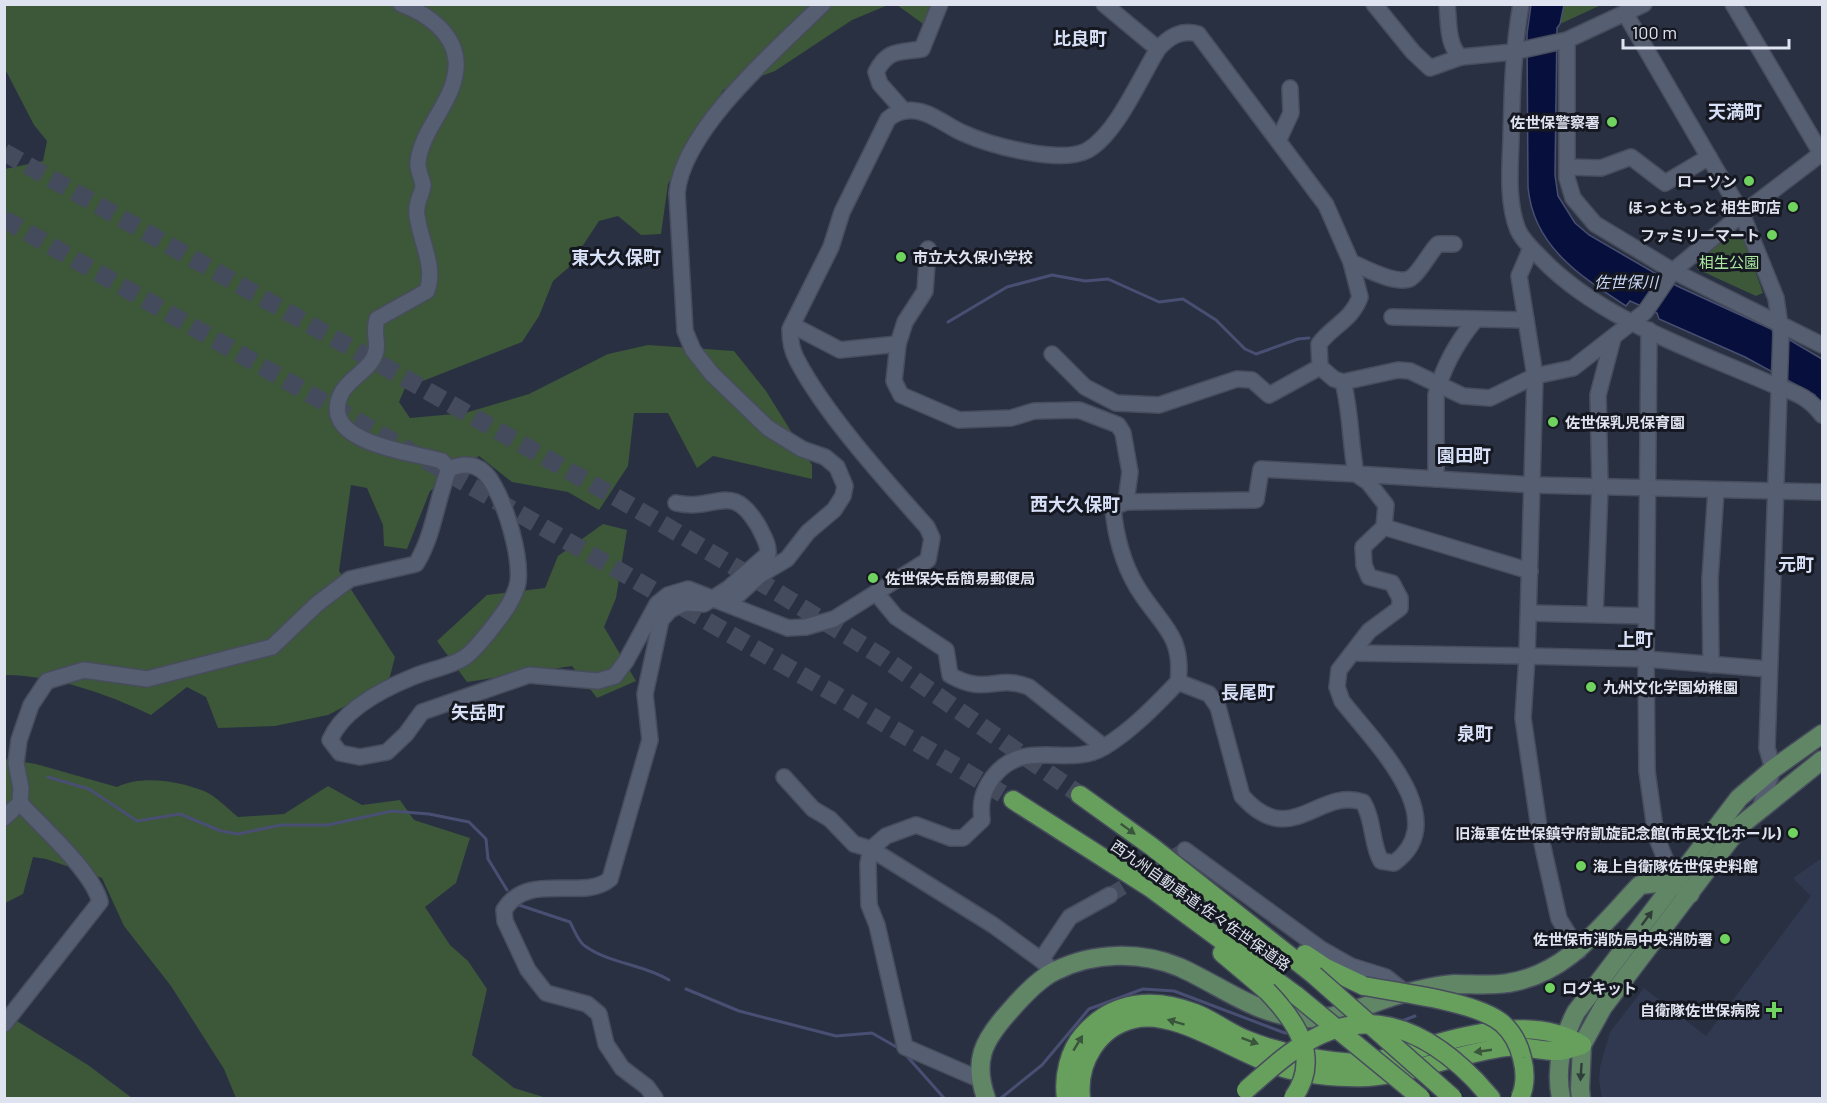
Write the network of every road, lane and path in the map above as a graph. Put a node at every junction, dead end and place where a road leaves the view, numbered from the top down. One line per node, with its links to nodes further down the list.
1 (401, 4): 44 (street)
2 (823, 4): 59 (street)
3 (940, 4): 16 (street)
4 (1104, 4): 12 (street)
5 (1374, 4): 14 (street)
6 (1447, 4): 14 (street)
7 (1521, 4): 13 (street)
8 (1644, 4): 10 (street)
9 (1733, 4): 18 (street)
10 (1624, 13): 11 (street); 19 (street)
11 (1562, 42): 13 (street); 20 (street)
12 (1158, 49): 16 (street); 17 (street)
13 (1518, 51): 14 (street); 23 (street)
14 (1461, 57)
15 (1290, 88): 17 (street)
16 (904, 111): 31 (street)
17 (1279, 140): 25 (street)
18 (1822, 154): 21 (street)
19 (1709, 158): 20 (street); 21 (street)
20 (1567, 167): 26 (street)
21 (1742, 214): 26 (street); 32 (street)
22 (1454, 244): 25 (street)
23 (1530, 248): 29 (street); 30 (street)
24 (928, 249): 35 (street)
25 (1351, 262): 38 (street)
26 (1670, 275): 30 (street); 32 (street)
27 (1392, 317): 28 (street)
28 (1476, 319): 29 (street); 42 (street)
29 (1526, 320): 39 (street)
30 (1633, 322): 33 (street); 34 (street)
31 (792, 325): 35 (street); 57 (street)
32 (1780, 328): 36 (street); 41 (street)
33 (1649, 330): 41 (street); 49 (street)
34 (1613, 338): 39 (street); 48 (street)
35 (898, 344): 53 (street)
36 (1822, 345)
37 (1052, 354): 38 (street)
38 (1320, 367): 40 (street)
39 (1534, 376): 42 (street); 47 (street)
40 (1343, 382): 42 (street); 45 (street)
41 (1779, 383): 43 (street); 51 (street)
42 (1438, 384): 46 (street)
43 (1822, 415)
44 (449, 469): 58 (street); 78 (street)
45 (1356, 474): 46 (street); 53 (street); 55 (street)
46 (1436, 479): 47 (street)
47 (1533, 484): 48 (street); 56 (street)
48 (1600, 487): 49 (street); 61 (street)
49 (1647, 488): 50 (street); 62 (street)
50 (1716, 490): 51 (street); 66 (street)
51 (1775, 491): 52 (street); 67 (street)
52 (1822, 492)
53 (1126, 502): 68 (street)
54 (676, 503): 58 (street)
55 (1384, 527): 56 (street); 63 (street)
56 (1530, 571): 60 (street)
57 (877, 594): 59 (street); 71 (street)
58 (712, 599): 59 (street); 97 (street)
59 (728, 604)
60 (1528, 613): 61 (street); 64 (street)
61 (1595, 614): 62 (street)
62 (1646, 616): 65 (street)
63 (1354, 653): 64 (street); 68 (street)
64 (1527, 656): 65 (street); 89 (street)
65 (1646, 659): 66 (street); 86 (street)
66 (1711, 664): 67 (street)
67 (1768, 669): 73 (street)
68 (1178, 682): 71 (street)
69 (1822, 734): 73 (main road)
70 (1822, 746): 73 (main road)
71 (1104, 747): 84 (street)
72 (1822, 760): 75 (main road); 79 (main road)
73 (1773, 769): 75 (street); 80 (main road)
74 (784, 777): 84 (street)
75 (1768, 789): 79 (street); 80 (main road)
76 (1080, 795): 83 (highway, 西九州自動車道;佐々佐世保道路, one-way to 83)
77 (1013, 800): 82 (highway, 西九州自動車道;佐々佐世保道路)
78 (20, 803): 81 (street); 92 (street)
79 (1760, 808): 87 (main road)
80 (1727, 814): 86 (main road)
81 (4, 818)
82 (1048, 822): 101 (highway, bridge); 102 (highway, 西九州自動車道;佐々佐世保道路, bridge)
83 (1151, 846): 103 (highway, 西九州自動車道;佐々佐世保道路, bridge); 105 (highway, bridge)
84 (871, 849): 90 (street); 95 (street)
85 (1185, 850): 91 (street)
86 (1674, 881): 87 (main road); 89 (main road); 93 (main road, one-way to 86)
87 (1690, 894): 94 (main road)
88 (1110, 895): 90 (street)
89 (1579, 951): 91 (main road)
90 (1047, 966): 91 (main road); 95 (main road)
91 (1406, 993)
92 (4, 1024)
93 (1563, 1042): 94 (highway); 99 (highway, one-way to 93); 100 (highway, one-way to 100); 106 (main road)
94 (1582, 1045): 107 (main road, one-way to 107)
95 (979, 1079): 98 (main road)
96 (1242, 1094): 104 (highway, bridge)
97 (655, 1098)
98 (986, 1098)
99 (1066, 1098)
100 (1081, 1098)
101 (1293, 1098)
102 (1421, 1098)
103 (1453, 1098)
104 (1491, 1098)
105 (1520, 1098)
106 (1561, 1098)
107 (1581, 1098)

